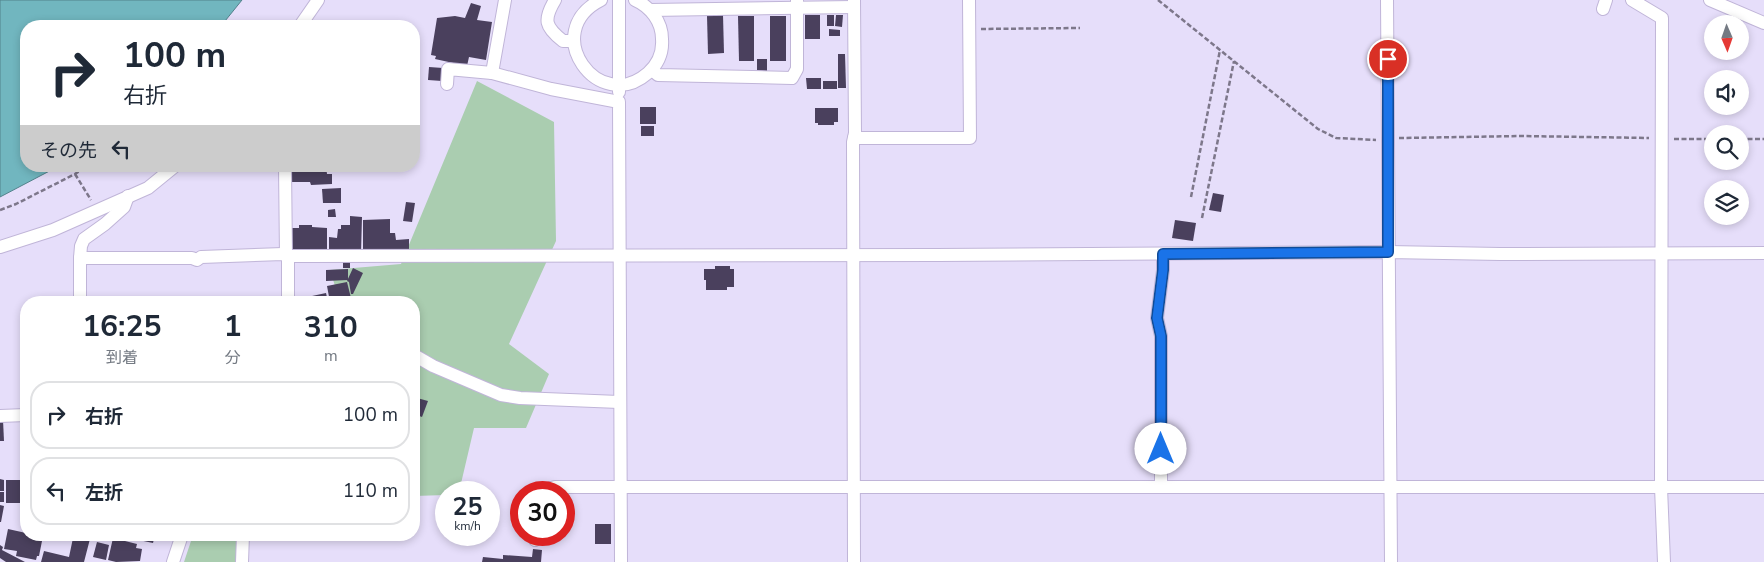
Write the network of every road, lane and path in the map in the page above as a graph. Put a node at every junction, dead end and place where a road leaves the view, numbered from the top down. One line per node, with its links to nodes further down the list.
1 (318, 0): 16 (street)
2 (505, 0): 24 (street)
3 (555, 0): 20 (street)
4 (601, 0): 20 (street)
5 (619, 0): 26 (street)
6 (635, 0): 15 (street)
7 (969, 0): 19 (street)
8 (1158, 0): 21 (path)
9 (1387, 0): 29 (street)
10 (1632, 0): 30 (street)
11 (1710, 0): 17 (street)
12 (690, 4): 13 (street); 15 (street)
13 (797, 4): 14 (street); 23 (street)
14 (854, 4): 28 (street)
15 (650, 10): 23 (street)
16 (306, 20)
17 (1764, 23)
18 (1080, 28): 19 (path)
19 (969, 29): 28 (street)
20 (574, 41): 26 (street)
21 (1220, 50): 22 (path); 39 (path)
22 (1234, 61): 29 (path); 42 (path)
23 (652, 70): 26 (street)
24 (492, 73): 25 (street); 27 (street)
25 (447, 84)
26 (620, 85): 27 (street)
27 (619, 102): 48 (street)
28 (854, 138): 49 (street)
29 (1388, 139): 30 (path); 44 (street)
30 (1662, 139): 31 (path); 45 (street)
31 (1704, 139)
32 (1749, 139): 33 (path)
33 (1764, 139)
34 (78, 172): 37 (path)
35 (168, 172): 38 (street)
36 (285, 172): 50 (street)
37 (75, 174): 40 (path); 41 (path)
38 (128, 196): 41 (street); 51 (street)
39 (1191, 197)
40 (0, 210)
41 (97, 210): 43 (street)
42 (1202, 218)
43 (0, 247)
44 (1388, 252): 45 (street); 47 (street); 61 (street)
45 (1662, 252): 46 (street); 62 (street)
46 (1764, 253)
47 (1163, 254): 49 (street); 60 (street)
48 (619, 255): 49 (street); 50 (street); 55 (street)
49 (854, 255): 59 (street)
50 (287, 256): 51 (street); 53 (street)
51 (80, 258): 52 (street)
52 (80, 296)
53 (288, 296)
54 (420, 358): 55 (street)
55 (619, 402): 58 (street)
56 (20, 415): 57 (street)
57 (0, 416)
58 (620, 487): 59 (street); 64 (street); 69 (street)
59 (853, 487): 60 (street); 70 (street)
60 (1161, 487): 61 (street)
61 (1390, 487): 62 (street); 71 (street)
62 (1662, 487): 63 (street); 72 (street)
63 (1764, 487)
64 (575, 488)
65 (180, 541): 67 (street)
66 (243, 541): 68 (street)
67 (173, 562)
68 (242, 562)
69 (621, 562)
70 (854, 562)
71 (1391, 562)
72 (1664, 562)

